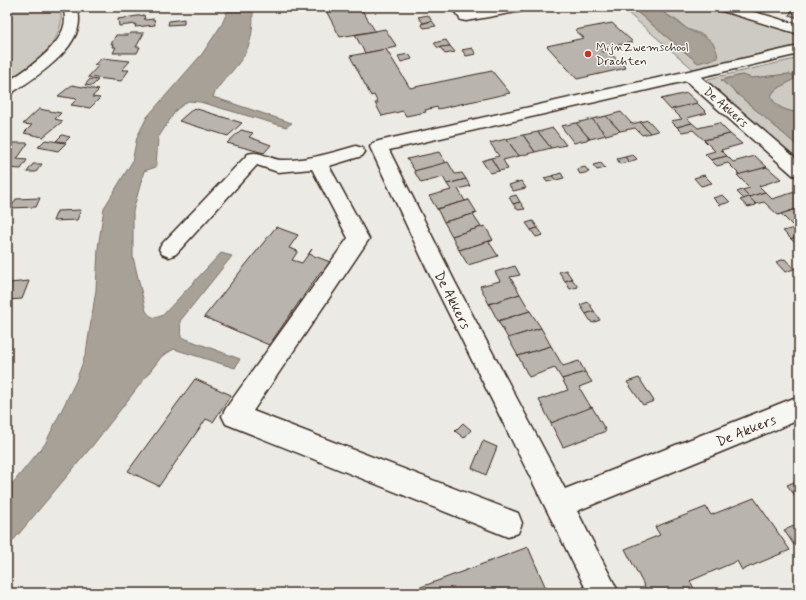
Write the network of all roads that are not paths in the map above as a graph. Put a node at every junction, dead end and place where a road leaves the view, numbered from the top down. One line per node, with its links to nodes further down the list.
1 (70, 7): 8 (street)
2 (458, 7): 3 (street)
3 (522, 7)
4 (724, 7): 5 (street)
5 (799, 30)
6 (799, 50): 7 (street, De Akkers)
7 (690, 76): 11 (street, De Akkers); 14 (street, De Akkers)
8 (7, 89)
9 (356, 152): 10 (street)
10 (318, 163): 12 (street); 15 (street)
11 (799, 171)
12 (169, 249)
13 (799, 408): 14 (street, De Akkers)
14 (559, 505): 16 (street)
15 (508, 523)
16 (604, 593)

